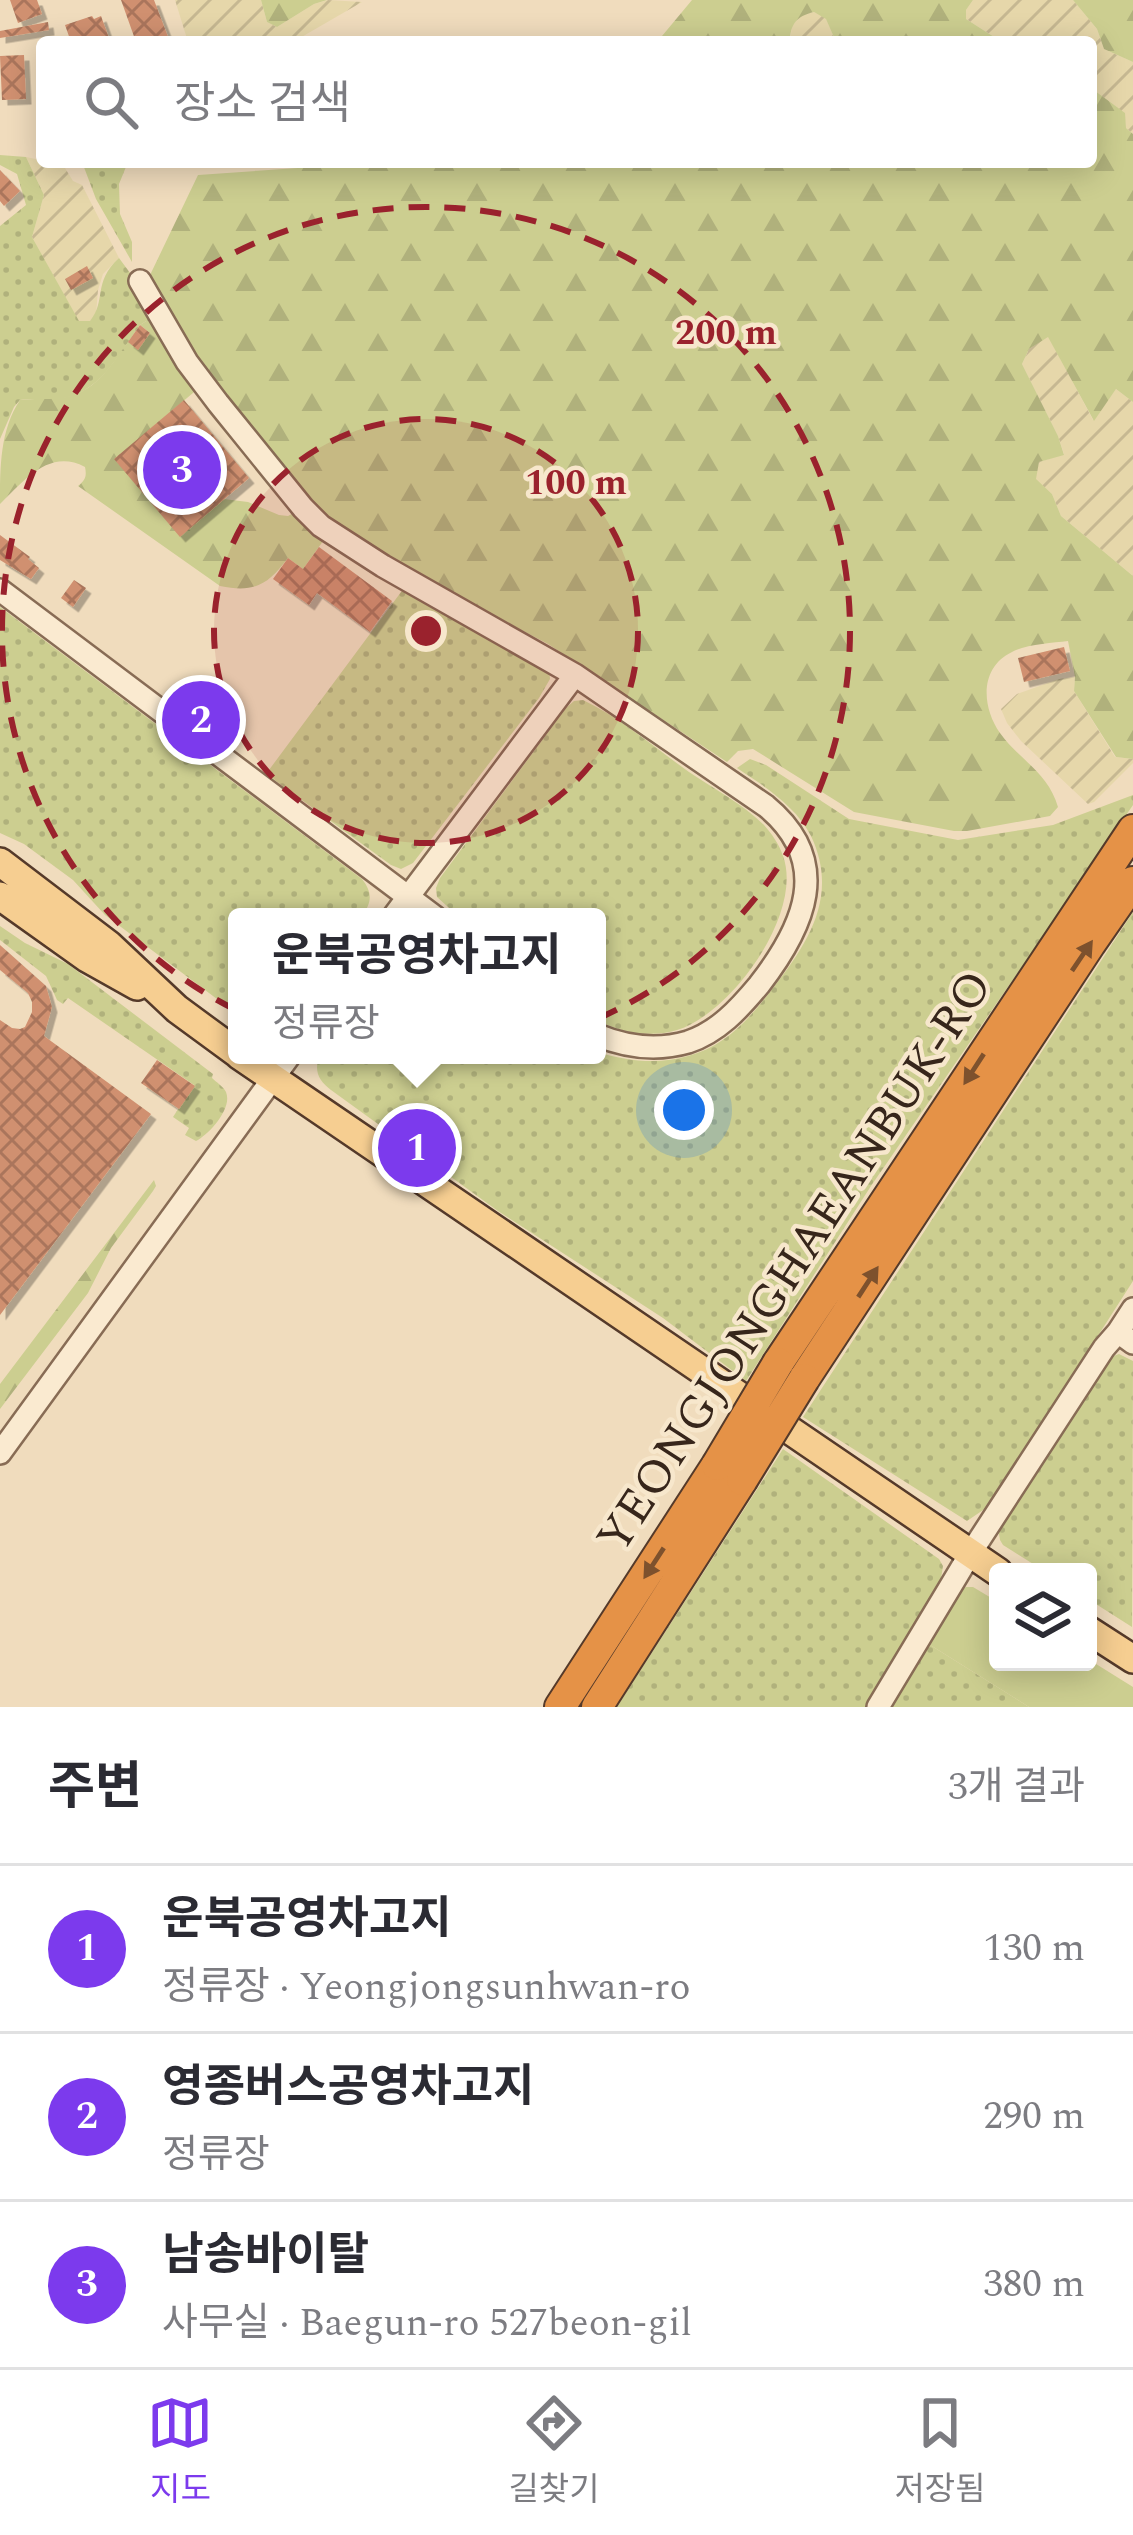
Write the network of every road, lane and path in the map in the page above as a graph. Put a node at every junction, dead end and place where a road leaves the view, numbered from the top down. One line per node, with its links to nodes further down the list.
1 (140, 281): 3 (street)
2 (0, 590): 8 (street)
3 (574, 675): 8 (street); 12 (street)
4 (1133, 830): 6 (highway, YEONGJONGHAEANBUK-RO)
5 (0, 862): 11 (main road)
6 (1120, 874): 20 (highway, YEONGJONGHAEANBUK-RO, bridge)
7 (0, 896): 11 (main road)
8 (408, 897): 9 (street); 10 (street)
9 (400, 908)
10 (423, 908)
11 (177, 1009): 13 (main road)
12 (606, 1038)
13 (228, 1047)
14 (252, 1064): 16 (main road)
15 (284, 1064): 16 (street)
16 (273, 1079): 19 (street); 21 (main road)
17 (1133, 1309): 18 (street)
18 (1125, 1338): 21 (street)
19 (0, 1454)
20 (730, 1473): 25 (highway, YEONGJONGHAEANBUK-RO, one-way to 25); 26 (highway, YEONGJONGHAEANBUK-RO)
21 (970, 1554): 22 (main road); 27 (street)
22 (989, 1566)
23 (1097, 1636): 24 (main road)
24 (1133, 1659)
25 (560, 1707)
26 (597, 1707)
27 (878, 1707)

